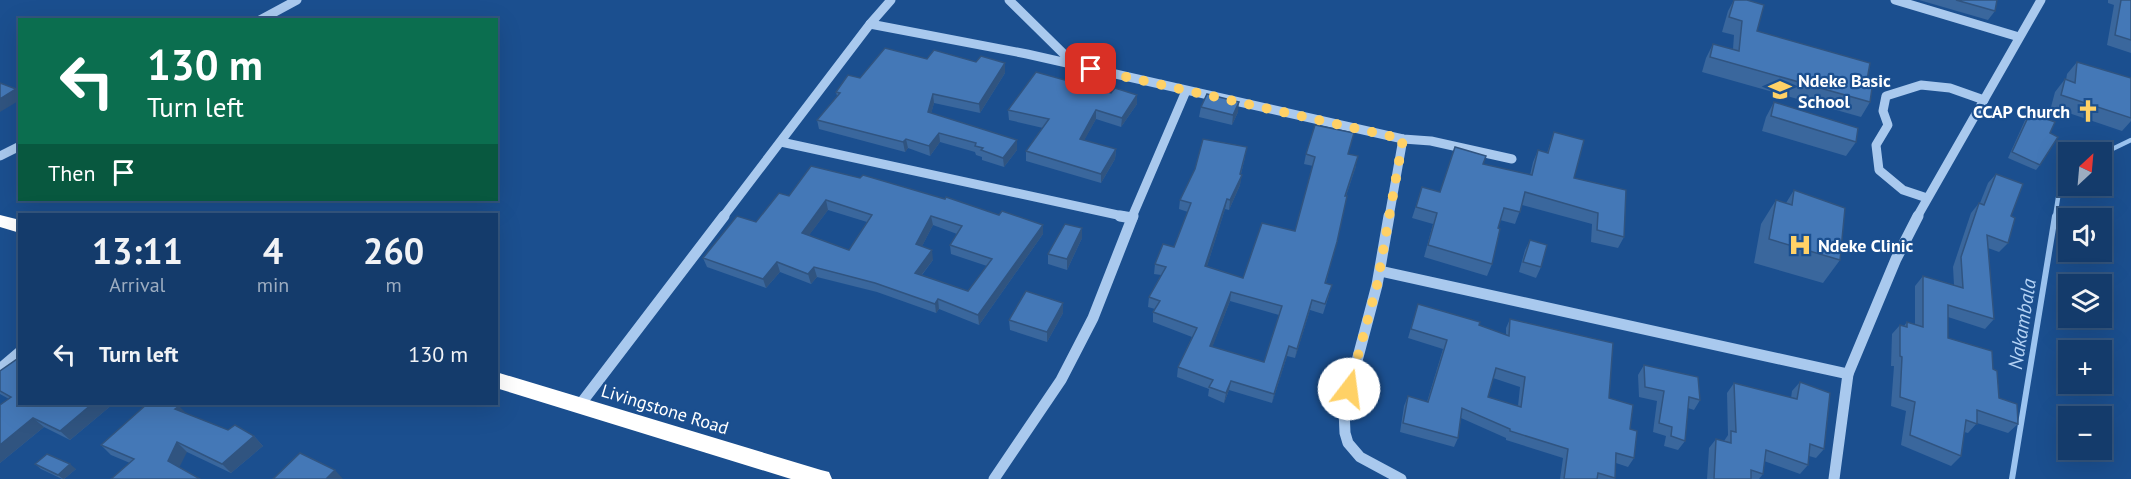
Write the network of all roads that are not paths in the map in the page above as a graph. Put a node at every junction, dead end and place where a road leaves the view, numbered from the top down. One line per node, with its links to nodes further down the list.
1 (297, 0): 6 (street)
2 (891, 0): 7 (street)
3 (1009, 0): 9 (street)
4 (1895, 0): 8 (street)
5 (2042, 0): 8 (street)
6 (264, 18)
7 (870, 24): 9 (street); 13 (street)
8 (2019, 37): 11 (street)
9 (1075, 65): 10 (street)
10 (1186, 91): 12 (street); 18 (street)
11 (1984, 100): 17 (street); 17 (street)
12 (1403, 139): 16 (street); 21 (street)
13 (781, 142): 18 (street); 26 (street)
14 (18, 147): 15 (street)
15 (0, 156)
16 (1512, 159)
17 (1927, 198): 24 (street)
18 (1132, 218): 28 (street)
19 (0, 221): 20 (highway)
20 (18, 226)
21 (1380, 271): 24 (street); 29 (street)
22 (18, 354): 23 (street)
23 (0, 369)
24 (1848, 374): 30 (street)
25 (498, 381): 26 (highway, Livingstone Road)
26 (579, 406): 27 (highway, Livingstone Road)
27 (820, 479)
28 (994, 479)
29 (1401, 479)
30 (1834, 479)

